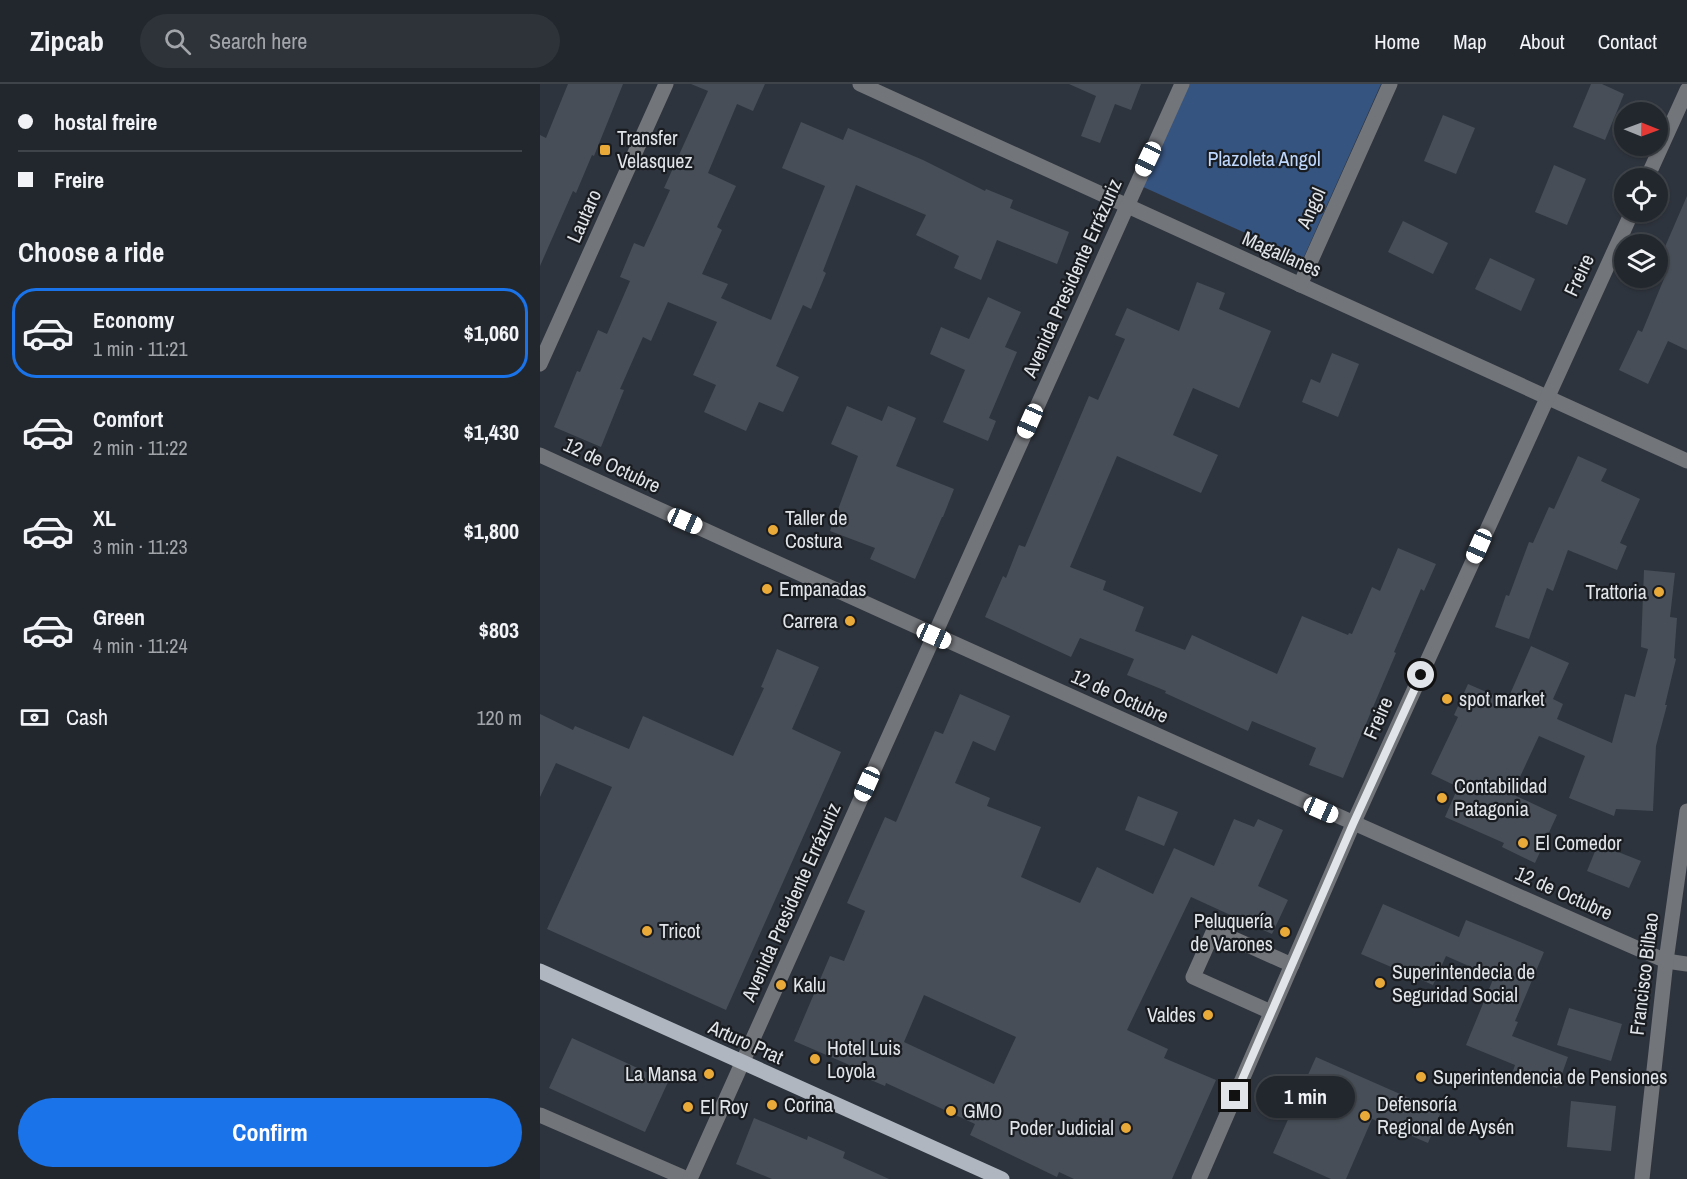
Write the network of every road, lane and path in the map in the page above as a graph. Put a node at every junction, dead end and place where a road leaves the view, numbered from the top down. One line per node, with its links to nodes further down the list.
1 (666, 84): 10 (street, Lautaro)
2 (860, 84): 7 (street, Magallanes)
3 (1182, 84): 7 (street, Avenida Presidente Errázuriz)
4 (1390, 84): 9 (street, Angol)
5 (1687, 90): 6 (street)
6 (1652, 168)
7 (1127, 207): 9 (street, Magallanes); 14 (street, Avenida Presidente Errázuriz)
8 (1627, 222): 11 (street, Freire)
9 (1300, 285): 11 (street, Magallanes)
10 (540, 364)
11 (1547, 397): 13 (street, Magallanes); 16 (street, Freire)
12 (540, 454): 14 (street, 12 de Octubre)
13 (1687, 461)
14 (934, 636): 16 (street, 12 de Octubre); 22 (street, Avenida Presidente Errázuriz)
15 (1687, 811): 17 (street, Francisco Bilbao)
16 (1353, 824): 17 (street, 12 de Octubre); 19 (street, Freire)
17 (1666, 961): 18 (street, 12 de Octubre); 27 (street, Francisco Bilbao)
18 (1687, 963)
19 (1292, 965): 21 (street, Freire); 21 (street)
20 (540, 971): 22 (main road, Arturo Prat)
21 (1271, 1012): 26 (street, Freire)
22 (742, 1063): 24 (street, Avenida Presidente Errázuriz); 25 (main road, Arturo Prat)
23 (540, 1115): 24 (street)
24 (688, 1179)
25 (1002, 1179)
26 (1199, 1179)
27 (1642, 1179)

